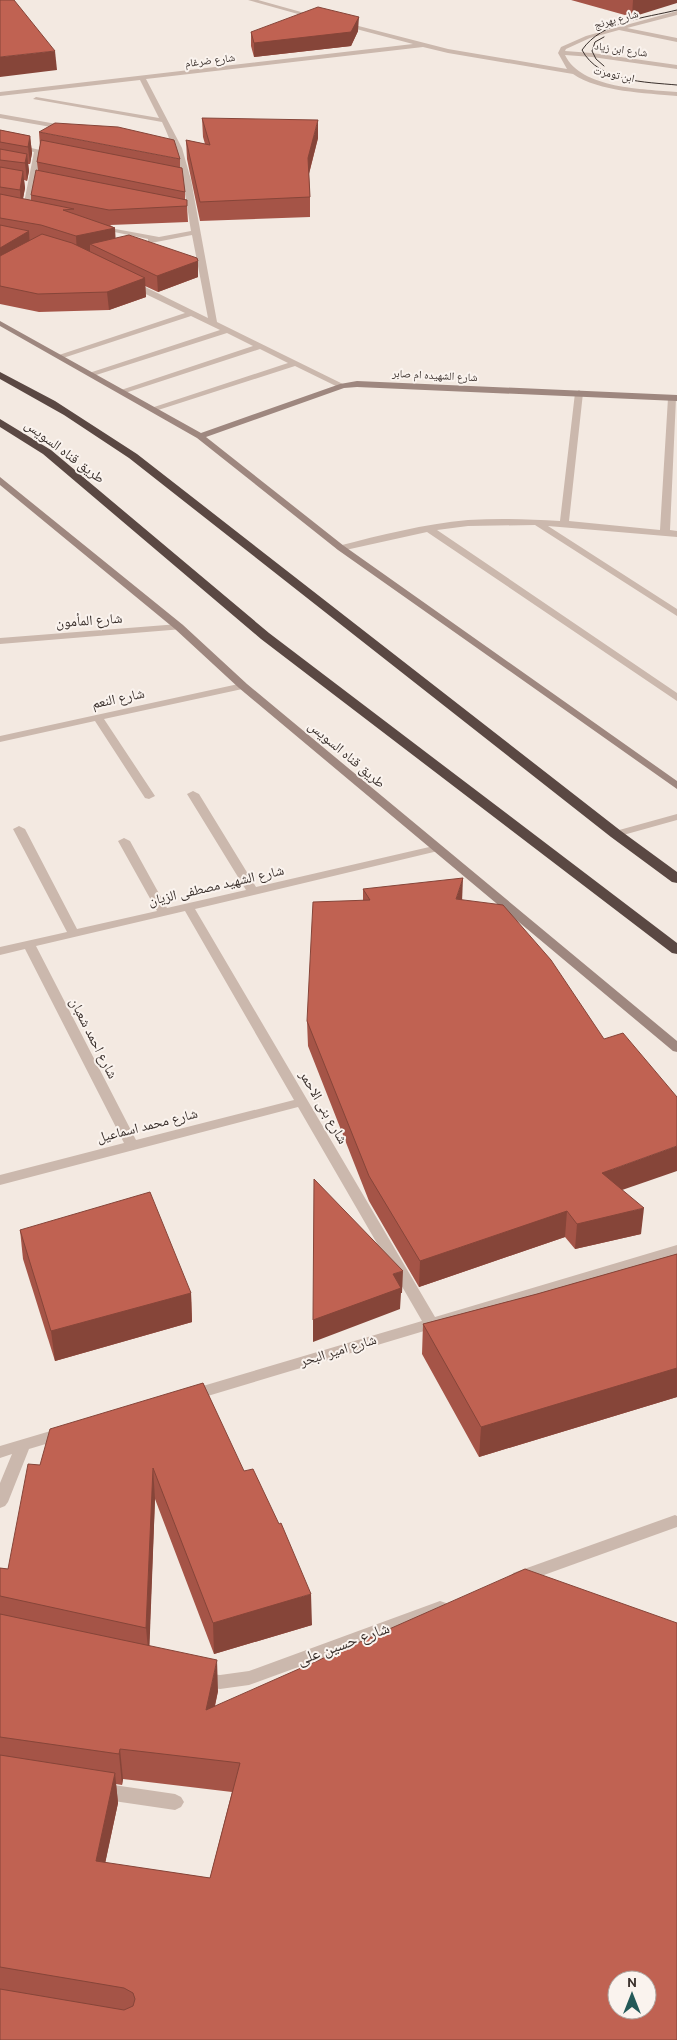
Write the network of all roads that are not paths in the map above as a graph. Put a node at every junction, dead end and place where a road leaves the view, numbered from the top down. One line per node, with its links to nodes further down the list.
1 (251, 0): 3 (street)
2 (677, 13): 5 (street, شارع بهرنج)
3 (327, 20)
4 (337, 23): 7 (street)
5 (618, 28): 6 (street); 8 (street, شارع بهرنج)
6 (677, 40)
7 (422, 45): 10 (street); 11 (street, شارع ضرغام)
8 (561, 53): 9 (street, شارع ابن زياد); 10 (street, ابن تومرت)
9 (677, 67)
10 (575, 72): 13 (street, ابن تومرت)
11 (142, 78): 12 (street, شارع ضرغام); 16 (street)
12 (0, 94)
13 (677, 94)
14 (36, 99): 16 (street)
15 (0, 116): 17 (street)
16 (165, 121): 23 (street)
17 (65, 128): 18 (street); 19 (street)
18 (74, 129)
19 (50, 136)
20 (42, 140): 24 (street)
21 (0, 143): 24 (street)
22 (169, 147): 23 (street)
23 (178, 148): 30 (street)
24 (28, 149): 25 (street)
25 (38, 151): 26 (street); 28 (street)
26 (66, 156)
27 (23, 166): 28 (street)
28 (35, 168): 32 (street)
29 (178, 178): 30 (street)
30 (188, 180): 36 (street)
31 (42, 182): 32 (street)
32 (30, 184): 35 (street)
33 (18, 211): 35 (street)
34 (185, 211): 36 (street)
35 (26, 213): 37 (street)
36 (193, 213): 39 (street)
37 (36, 215)
38 (92, 226): 40 (street)
39 (195, 232): 40 (street); 45 (street)
40 (158, 239): 41 (street)
41 (140, 243)
42 (127, 282): 43 (street)
43 (192, 313): 45 (street); 48 (street)
44 (0, 323): 48 (street)
45 (214, 323): 46 (street)
46 (228, 330): 47 (street); 50 (street)
47 (261, 346): 49 (street); 53 (street)
48 (60, 356): 50 (street)
49 (296, 363): 52 (street); 56 (street)
50 (90, 374): 53 (street)
51 (0, 375): 78 (highway)
52 (343, 386): 54 (street, شارع الشهيده ام صابر); 58 (street, شارع الشهيده ام صابر)
53 (122, 391): 56 (street)
54 (579, 393): 55 (street, شارع الشهيده ام صابر); 61 (street)
55 (675, 398): 63 (street)
56 (152, 409): 58 (street)
57 (0, 422): 87 (highway, طريق قناه السويس)
58 (200, 436): 65 (street)
59 (0, 480): 67 (street, طريق قناه السويس)
60 (536, 522): 61 (street); 62 (street); 66 (street)
61 (564, 524): 63 (street)
62 (428, 528): 65 (street); 70 (street)
63 (665, 533): 64 (street)
64 (677, 534)
65 (341, 548): 73 (street)
66 (677, 613)
67 (179, 627): 68 (street, شارع المأمون); 69 (street, طريق قناه السويس)
68 (0, 641)
69 (243, 686): 71 (street, شارع النعم); 80 (street, طريق قناه السويس)
70 (677, 698)
71 (98, 718): 72 (street, شارع النعم); 75 (street)
72 (0, 739)
73 (677, 786)
74 (193, 794): 82 (street)
75 (149, 796)
76 (677, 816): 78 (street)
77 (19, 829): 85 (street)
78 (616, 834): 81 (highway)
79 (124, 841): 84 (street)
80 (438, 848): 82 (street, شارع الشهيد مصطفى الزيان); 89 (street, طريق قناه السويس)
81 (677, 879)
82 (253, 892): 83 (street, شارع الشهيد مصطفى الزيان)
83 (188, 907): 84 (street, شارع الشهيد مصطفى الزيان); 90 (street, شارع بنى الاحمر)
84 (164, 913): 85 (street, شارع الشهيد مصطفى الزيان)
85 (74, 934): 86 (street, شارع الشهيد مصطفى الزيان)
86 (29, 944): 88 (street, شارع الشهيد مصطفى الزيان); 91 (street, شارع احمد شعبان)
87 (677, 950)
88 (0, 951)
89 (677, 1048)
90 (302, 1102): 91 (street, شارع محمد اسماعيل); 94 (street, شارع بنى الاحمر)
91 (132, 1146): 92 (street, شارع محمد اسماعيل)
92 (0, 1180)
93 (677, 1250): 94 (street, شارع امير البحر)
94 (431, 1323): 95 (street, شارع امير البحر)
95 (175, 1399)
96 (80, 1428): 97 (street)
97 (23, 1445): 98 (street); 99 (street)
98 (0, 1452)
99 (0, 1502)
100 (675, 1521): 101 (street)
101 (506, 1583)
102 (459, 1600): 103 (street, شارع حسين على)
103 (187, 1676)
104 (87, 1789): 105 (street)
105 (175, 1802)

